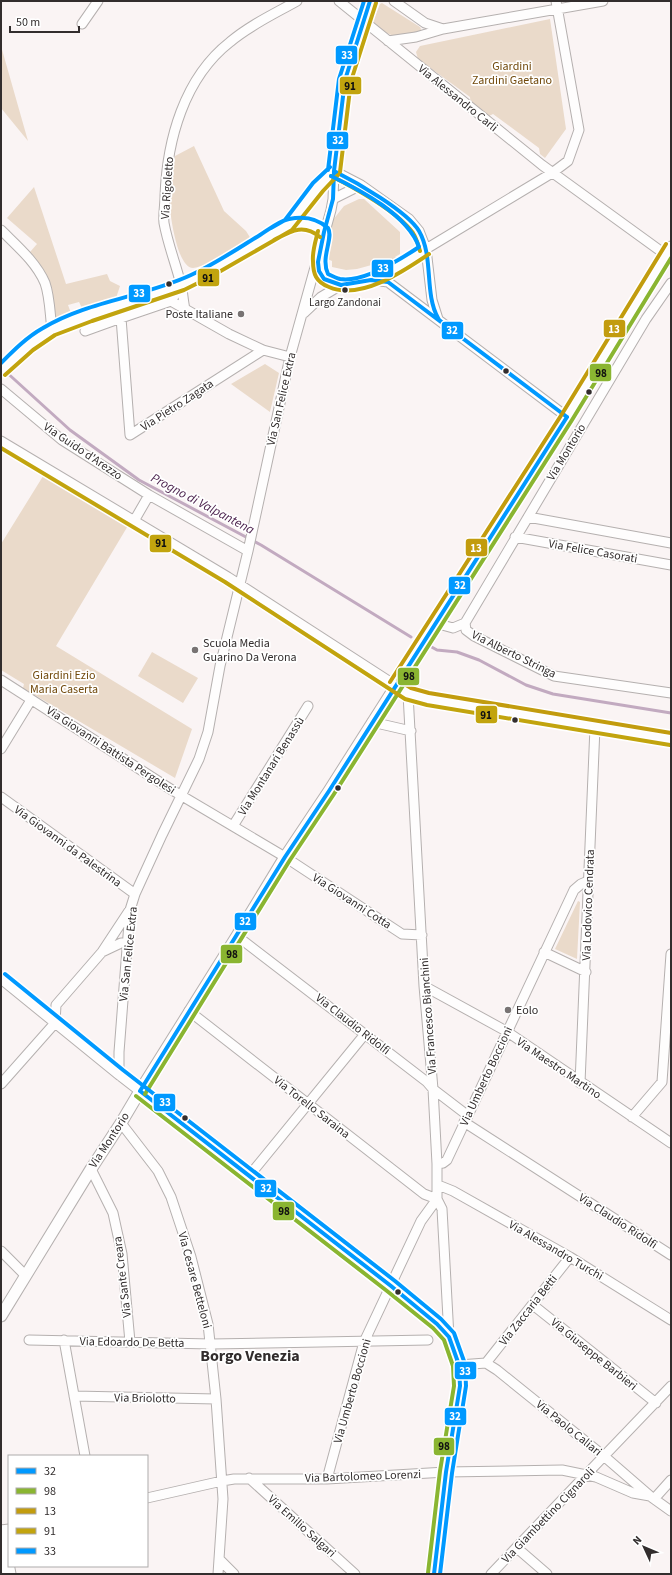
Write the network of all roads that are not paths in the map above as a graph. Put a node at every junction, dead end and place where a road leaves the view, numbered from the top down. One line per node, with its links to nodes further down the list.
1 (98, 1): 9 (street)
2 (297, 1): 24 (street, Via Rigoletto)
3 (339, 1): 8 (street, Via Alessandro Carli)
4 (370, 1): 8 (street, Via San Felice Extra)
5 (394, 1): 10 (street)
6 (603, 1): 7 (street)
7 (557, 5): 10 (street); 13 (street)
8 (364, 22): 11 (street, Via Alessandro Carli); 12 (street, Via San Felice Extra)
9 (82, 24)
10 (443, 29): 11 (street)
11 (388, 41): 13 (street, Via Alessandro Carli)
12 (334, 171): 14 (street); 15 (street, Via San Felice Extra); 16 (street)
13 (552, 173): 19 (street); 20 (street, Via Alessandro Carli)
14 (360, 185): 15 (street); 19 (street)
15 (334, 199): 18 (street, Via San Felice Extra)
16 (289, 225): 18 (street); 24 (street)
17 (1, 230): 31 (street)
18 (324, 232): 21 (street, Via San Felice Extra)
19 (426, 249): 22 (street); 30 (street)
20 (668, 251): 37 (street, Via Montorio)
21 (318, 262): 25 (street); 28 (street, Via San Felice Extra)
22 (371, 280): 25 (street); 30 (street)
23 (671, 283): 40 (street, Via Montorio)
24 (181, 285): 26 (street); 27 (street); 31 (street)
25 (341, 285): 28 (street)
26 (171, 301): 27 (street); 29 (street)
27 (185, 308): 33 (street)
28 (303, 314): 34 (street, Via San Felice Extra)
29 (121, 318): 32 (street); 33 (street, Via Pietro Zagata)
30 (438, 319): 37 (street)
31 (52, 330): 35 (street)
32 (85, 331)
33 (262, 350): 34 (street)
34 (290, 357): 44 (street, Via San Felice Extra)
35 (1, 371)
36 (1, 389): 39 (street, Via Guido d'Arezzo)
37 (567, 417): 48 (street, Via Montorio)
38 (1, 441): 41 (street)
39 (149, 495): 41 (street); 44 (street, Via Guido d'Arezzo)
40 (528, 517): 42 (street, Via Montorio); 43 (street, Via Felice Casorati)
41 (134, 520): 46 (street)
42 (515, 537): 45 (street, Via Felice Casorati); 47 (street, Via Montorio)
43 (671, 543)
44 (248, 550): 46 (street, Via San Felice Extra)
45 (671, 565)
46 (239, 585): 50 (street); 60 (street, Via San Felice Extra)
47 (465, 623): 48 (street, Via Alberto Stringa); 51 (street, Via Alberto Stringa)
48 (435, 624): 50 (street, Via Montorio)
49 (1, 680): 53 (street, Via Giovanni Battista Pergolesi)
50 (395, 685): 52 (street); 55 (street, Via Montorio)
51 (671, 693)
52 (408, 694): 56 (street); 57 (street, Via Francesco Bianchini)
53 (31, 700): 59 (street); 60 (street, Via Giovanni Battista Pergolesi)
54 (308, 706): 62 (street, Via Montanari Benassù)
55 (372, 722): 57 (street); 63 (street, Via Montorio)
56 (595, 727): 58 (street); 64 (street, Via Lodovico Cendrata)
57 (410, 731): 67 (street, Via Francesco Bianchini)
58 (671, 739)
59 (1, 749)
60 (180, 795): 62 (street); 65 (street, Via San Felice Extra)
61 (1, 797): 65 (street, Via Giovanni da Palestrina)
62 (233, 826): 63 (street)
63 (284, 857): 67 (street, Via Giovanni Cotta); 68 (street, Via Montorio)
64 (588, 881): 71 (street, Via Umberto Boccioni); 73 (street, Via Lodovico Cendrata)
65 (135, 894): 66 (street, Via San Felice Extra)
66 (130, 910): 69 (street, Via San Felice Extra); 70 (street)
67 (422, 935): 76 (street, Via Francesco Bianchini)
68 (237, 936): 77 (street, Via Montorio); 80 (street, Via Claudio Ridolfi)
69 (127, 943): 70 (street); 81 (street, Via San Felice Extra)
70 (102, 952): 78 (street)
71 (544, 952): 73 (street); 79 (street, Via Umberto Boccioni)
72 (671, 954): 74 (street)
73 (586, 972): 82 (street, Via Lodovico Cendrata)
74 (671, 975): 87 (street)
75 (1, 979): 78 (street)
76 (424, 986): 79 (street, Via Maestro Martino); 84 (street, Via Francesco Bianchini)
77 (189, 1011): 85 (street, Via Montorio); 86 (street, Via Torello Saraina)
78 (55, 1023): 81 (street); 83 (street)
79 (506, 1031): 82 (street, Via Maestro Martino); 88 (street, Via Umberto Boccioni)
80 (365, 1034): 84 (street, Via Claudio Ridolfi); 86 (street)
81 (119, 1074): 85 (street)
82 (580, 1083): 87 (street, Via Maestro Martino)
83 (1, 1084)
84 (433, 1089): 88 (street, Via Claudio Ridolfi); 91 (street, Via Francesco Bianchini)
85 (140, 1091): 89 (street, Via Montorio); 93 (street)
86 (308, 1104): 93 (street); 95 (street, Via Torello Saraina)
87 (632, 1117): 90 (street, Via Maestro Martino)
88 (466, 1119): 91 (street, Via Umberto Boccioni); 97 (street, Via Claudio Ridolfi)
89 (121, 1123): 92 (street, Via Montorio); 110 (street, Via Cesare Betteloni)
90 (671, 1143)
91 (437, 1164): 94 (street, Via Francesco Bianchini)
92 (91, 1169): 99 (street, Via Montorio); 108 (street, Via Sante Creara)
93 (249, 1176): 100 (street)
94 (438, 1185): 95 (street, Via Francesco Bianchini); 98 (street, Via Alessandro Turchi)
95 (437, 1198): 100 (street, Via Umberto Boccioni); 104 (street, Via Francesco Bianchini)
96 (1, 1251): 99 (street)
97 (670, 1252)
98 (570, 1257): 101 (street, Via Zaccaria Betti); 103 (street, Via Alessandro Turchi)
99 (25, 1275): 102 (street, Via Montorio)
100 (391, 1286): 104 (street); 109 (street, Via Umberto Boccioni)
101 (533, 1305): 111 (street, Via Zaccaria Betti); 116 (street, Via Giuseppe Barbieri)
102 (1, 1316)
103 (671, 1320)
104 (449, 1337): 112 (street)
105 (29, 1340): 106 (street, Via Edoardo De Betta)
106 (64, 1340): 108 (street, Via Edoardo De Betta); 114 (street)
107 (428, 1340): 109 (street, Via Edoardo De Betta)
108 (130, 1342): 110 (street, Via Edoardo De Betta)
109 (364, 1342): 110 (street, Via Edoardo De Betta); 122 (street, Via Umberto Boccioni)
110 (211, 1344): 115 (street, Via Cesare Betteloni)
111 (486, 1363): 112 (street); 118 (street, Via Paolo Caliari)
112 (459, 1365): 119 (street)
113 (671, 1386): 116 (street, Via Giambettino Cignaroli)
114 (74, 1396): 115 (street, Via Briolotto); 117 (street)
115 (216, 1399): 124 (street, Via Cesare Betteloni)
116 (656, 1403): 118 (street, Via Giambettino Cignaroli)
117 (85, 1455)
118 (605, 1457): 120 (street, Via Giambettino Cignaroli); 125 (street, Via Paolo Caliari)
119 (446, 1472): 120 (street, Via Bartolomeo Lorenzi); 122 (street, Via Bartolomeo Lorenzi); 136 (street)
120 (587, 1475): 125 (street, Via Bartolomeo Lorenzi); 129 (street, Via Giambettino Cignaroli)
121 (249, 1478): 122 (street, Via Bartolomeo Lorenzi); 124 (street, Via Bartolomeo Lorenzi); 135 (street, Via Emilio Salgari)
122 (327, 1479)
123 (671, 1480): 125 (street)
124 (222, 1481): 126 (street, Via Bartolomeo Lorenzi); 131 (street, Via Cesare Betteloni)
125 (652, 1497): 127 (street, Via Paolo Caliari)
126 (148, 1498)
127 (671, 1511)
128 (1, 1531): 130 (main road)
129 (517, 1548): 137 (street, Via Giambettino Cignaroli); 138 (street)
130 (2, 1549): 132 (main road)
131 (219, 1559): 133 (street, Via Cesare Betteloni); 134 (street)
132 (9, 1574)
133 (218, 1574)
134 (234, 1574)
135 (355, 1574)
136 (434, 1574)
137 (491, 1574)
138 (547, 1574)

